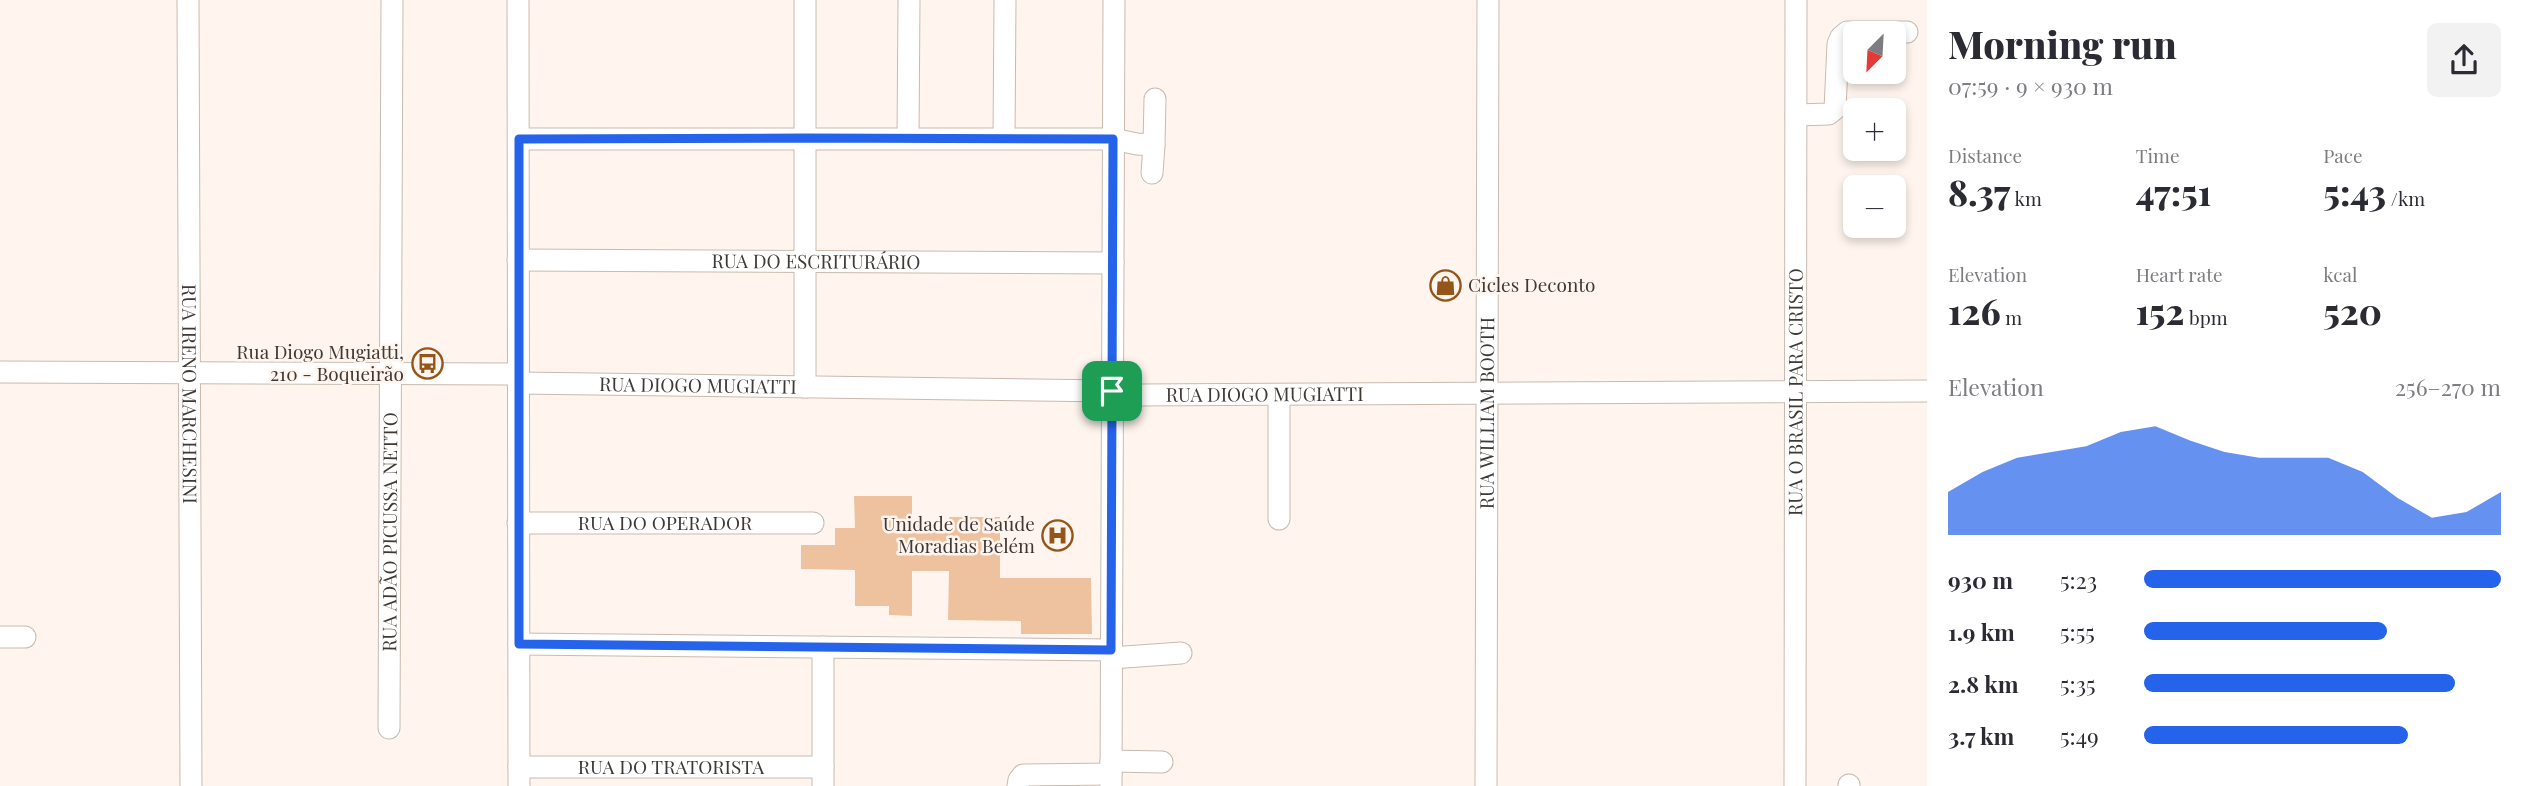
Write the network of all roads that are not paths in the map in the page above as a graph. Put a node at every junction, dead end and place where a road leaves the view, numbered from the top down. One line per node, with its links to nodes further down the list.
1 (188, 0): 23 (street, RUA IRENO MARCHESINI)
2 (392, 0): 25 (street, RUA ADÃO PICUSSA NETTO)
3 (518, 0): 16 (street)
4 (805, 0): 13 (street)
5 (909, 0): 14 (street)
6 (1005, 0): 15 (street)
7 (1114, 0): 17 (street)
8 (1488, 0): 31 (street, RUA WILLIAM BOOTH)
9 (1796, 0): 12 (street, RUA O BRASIL PARA CRISTO)
10 (1907, 32): 12 (street)
11 (1155, 99): 18 (street)
12 (1796, 115): 30 (street, RUA O BRASIL PARA CRISTO)
13 (805, 138): 14 (street); 16 (street); 21 (street)
14 (908, 138): 15 (street)
15 (1004, 138): 17 (street)
16 (519, 139): 20 (street)
17 (1113, 139): 18 (street); 22 (street)
18 (1154, 145): 19 (street)
19 (1152, 173)
20 (518, 260): 21 (street, RUA DO ESCRITURÁRIO); 26 (street)
21 (805, 261): 22 (street, RUA DO ESCRITURÁRIO); 27 (street)
22 (1113, 263): 28 (street)
23 (188, 371): 24 (street, RUA DIOGO MUGIATTI); 25 (street, RUA DIOGO MUGIATTI); 47 (street, RUA IRENO MARCHESINI)
24 (0, 372)
25 (392, 373): 26 (street, RUA DIOGO MUGIATTI); 42 (street, RUA ADÃO PICUSSA NETTO)
26 (518, 379): 27 (street, RUA DIOGO MUGIATTI); 34 (street)
27 (805, 387): 28 (street, RUA DIOGO MUGIATTI)
28 (1112, 391): 32 (street, RUA DIOGO MUGIATTI); 41 (street)
29 (1927, 391): 30 (street, RUA DIOGO MUGIATTI)
30 (1796, 392): 31 (street, RUA DIOGO MUGIATTI); 50 (street, RUA O BRASIL PARA CRISTO)
31 (1487, 393): 32 (street, RUA DIOGO MUGIATTI); 49 (street, RUA WILLIAM BOOTH)
32 (1279, 395): 33 (street)
33 (1279, 519)
34 (518, 523): 35 (street, RUA DO OPERADOR); 38 (street)
35 (813, 523)
36 (0, 637): 37 (street)
37 (25, 637)
38 (519, 644): 39 (street); 46 (street)
39 (823, 647): 41 (street); 45 (street)
40 (1181, 653): 41 (street)
41 (1111, 654): 44 (street)
42 (389, 728)
43 (1162, 762): 44 (street)
44 (1111, 774): 48 (street)
45 (823, 776): 46 (street, RUA DO TRATORISTA)
46 (519, 777)
47 (191, 786)
48 (1018, 786)
49 (1486, 786)
50 (1795, 786)

